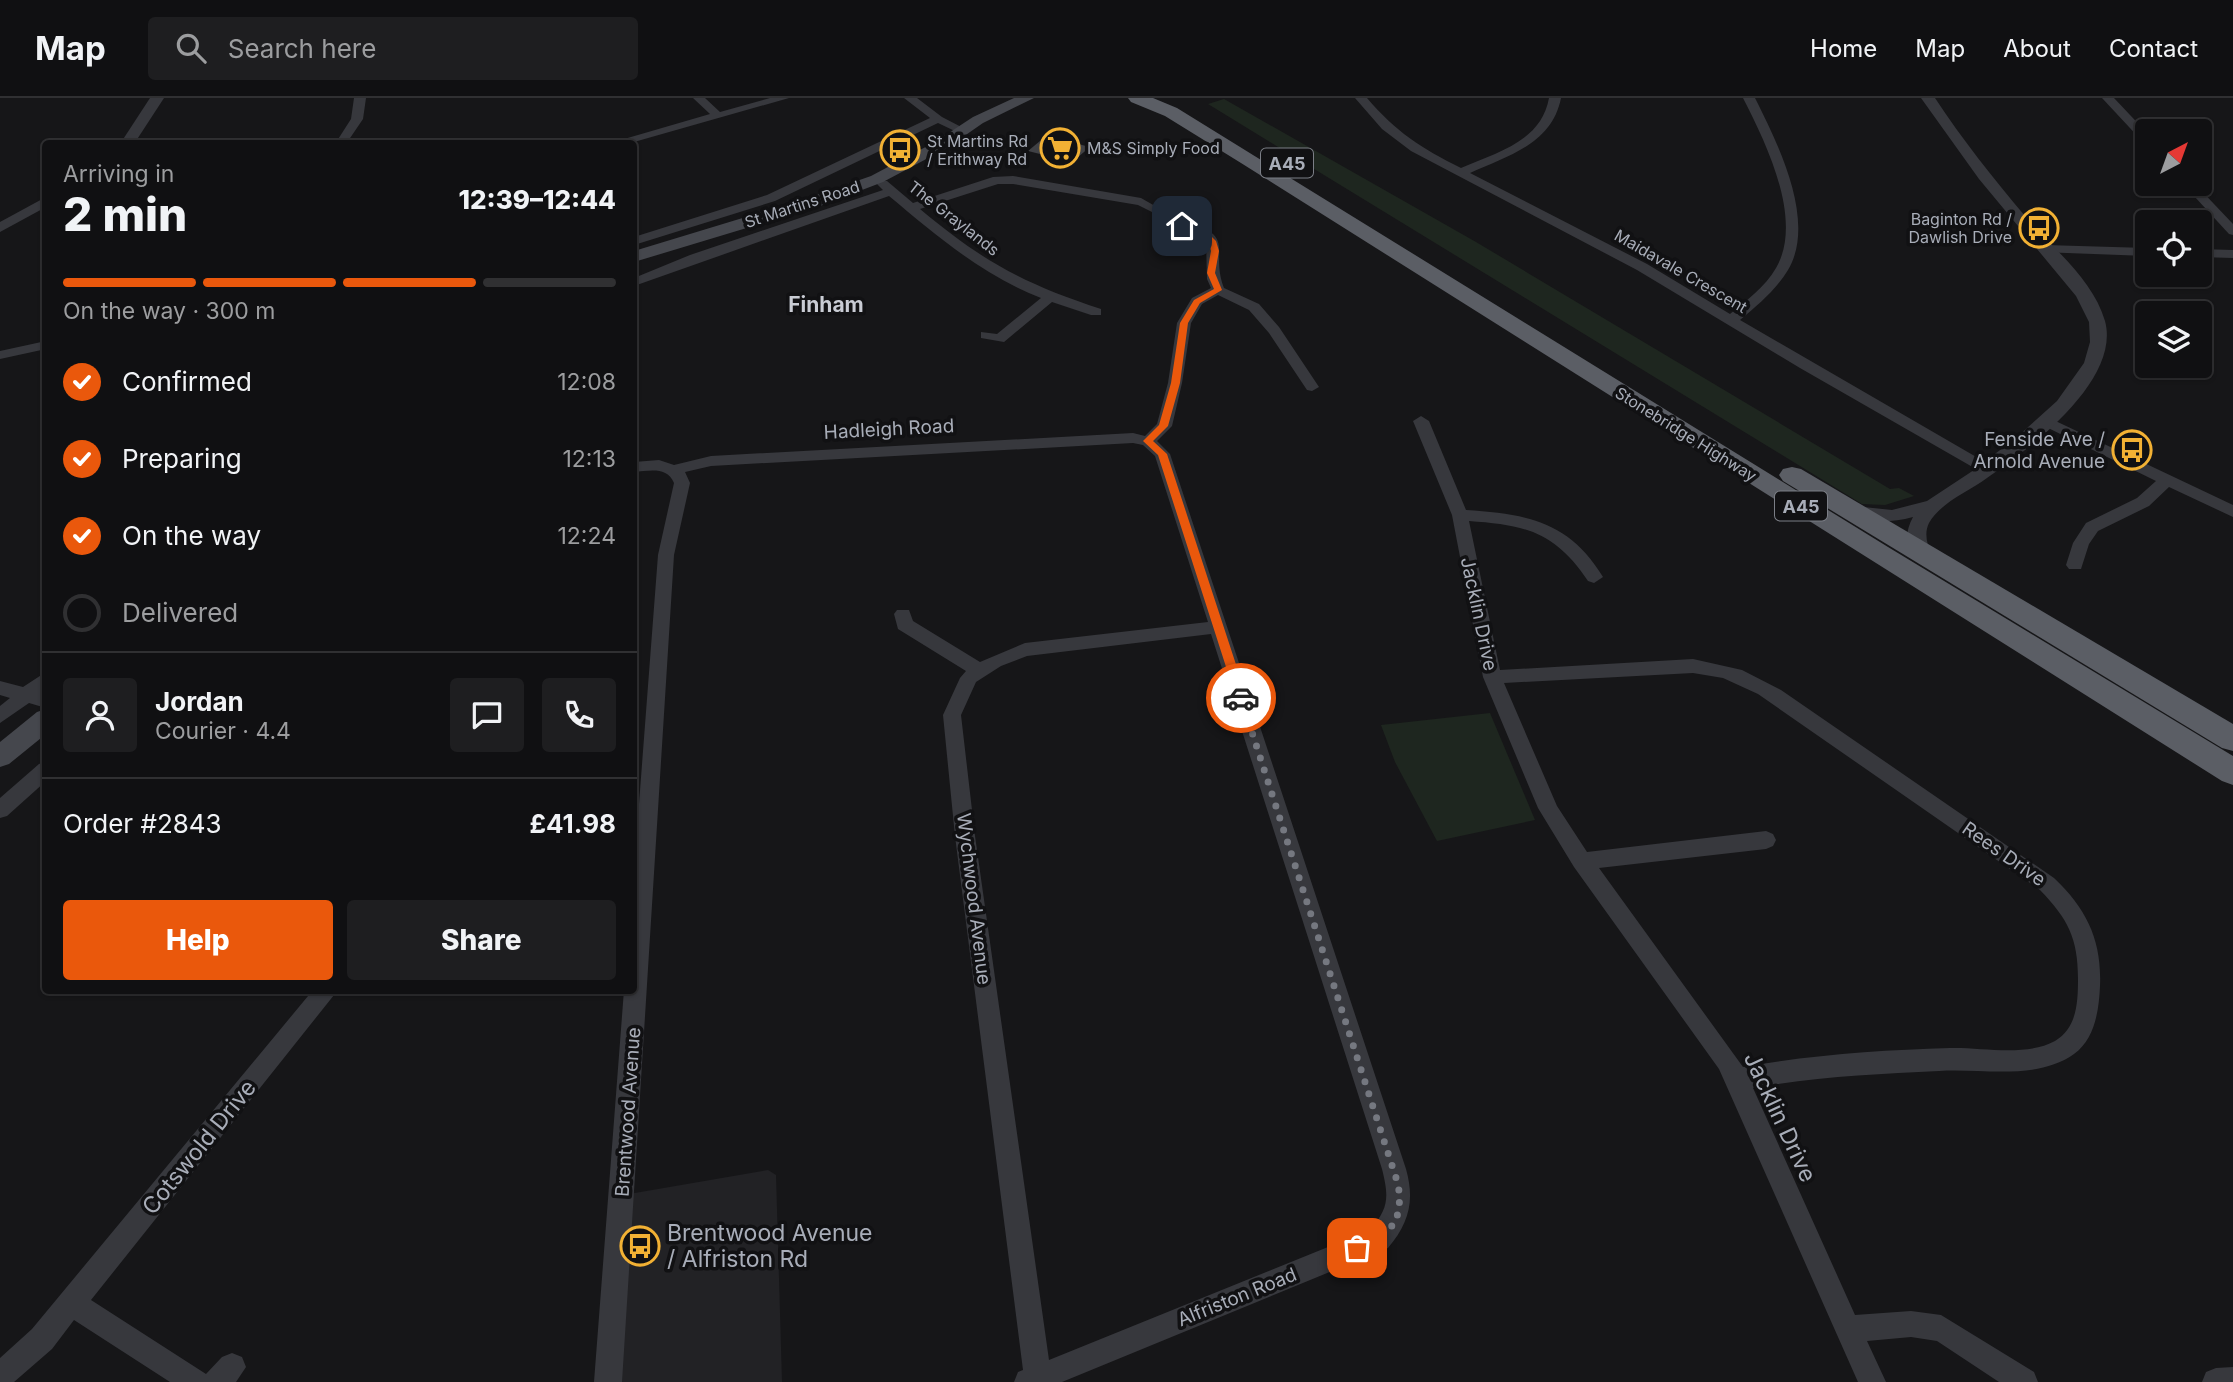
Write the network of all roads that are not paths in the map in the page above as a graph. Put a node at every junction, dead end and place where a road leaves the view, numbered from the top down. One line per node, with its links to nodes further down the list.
1 (157, 98): 18 (street)
2 (360, 98): 19 (street)
3 (699, 98): 14 (street)
4 (783, 98): 14 (street)
5 (910, 98): 15 (street)
6 (1138, 98): 72 (highway, Stonebridge Highway / A45)
7 (1180, 98): 54 (highway, Stonebridge Highway / A45)
8 (1361, 98): 21 (street, Maidavale Crescent)
9 (1555, 98): 21 (street)
10 (1749, 98): 41 (street)
11 (1928, 98): 32 (street)
12 (2108, 98): 16 (street)
13 (1034, 99): 17 (main road, St Martins Road)
14 (718, 116): 20 (street)
15 (938, 119): 17 (street); 31 (street, St Martins Road)
16 (2135, 126)
17 (963, 131): 22 (main road, St Martins Road)
18 (130, 140)
19 (343, 140)
20 (627, 140)
21 (1459, 173): 41 (street, Maidavale Crescent)
22 (877, 179): 23 (street, The Graylands); 36 (main road, St Martins Road)
23 (891, 191): 26 (street, The Graylands); 37 (street, St Martins Road)
24 (2200, 196): 30 (street)
25 (42, 203): 29 (street)
26 (912, 208): 27 (street); 39 (street, The Graylands)
27 (1156, 210)
28 (1182, 226): 38 (street)
29 (0, 228)
30 (2233, 231)
31 (637, 240)
32 (2045, 249): 33 (street); 47 (street)
33 (2135, 252)
34 (2212, 253): 35 (street)
35 (2233, 254)
36 (637, 256)
37 (637, 281)
38 (1218, 290): 45 (street); 48 (street)
39 (1050, 297): 40 (street, The Graylands); 42 (street)
40 (1096, 312)
41 (1731, 320): 50 (street, Maidavale Crescent)
42 (986, 335)
43 (42, 346): 44 (street)
44 (0, 355)
45 (1312, 387)
46 (1421, 421): 56 (street, Jacklin Drive)
47 (2045, 421): 50 (street); 52 (street)
48 (1148, 441): 51 (street, Hadleigh Road); 61 (street, Alfriston Road)
49 (637, 467): 51 (street, Hadleigh Road)
50 (1989, 469): 53 (street)
51 (673, 470): 77 (street, Brentwood Avenue)
52 (2167, 480): 55 (street); 58 (street)
53 (1933, 506): 54 (street); 57 (street)
54 (1852, 512): 57 (highway, Stonebridge Highway / A45)
55 (2233, 512)
56 (1460, 515): 59 (street); 63 (street, Jacklin Drive)
57 (1921, 554): 70 (highway, Stonebridge Highway / A45)
58 (2075, 565)
59 (1594, 576)
60 (903, 614): 62 (street)
61 (1218, 627): 62 (street, Wychwood Avenue); 84 (street, Alfriston Road)
62 (979, 670): 84 (street, Wychwood Avenue)
63 (1492, 677): 76 (street, Jacklin Drive); 80 (street, Rees Drive)
64 (42, 682): 66 (street)
65 (0, 688): 66 (street)
66 (26, 695): 67 (street); 68 (street)
67 (42, 700)
68 (0, 716)
69 (42, 722): 71 (main road)
70 (2233, 739)
71 (0, 757)
72 (2233, 772)
73 (42, 775): 74 (street)
74 (0, 810)
75 (1766, 841): 76 (street)
76 (1581, 861): 80 (street, Jacklin Drive)
77 (637, 968)
78 (324, 994): 81 (street, Cotswold Drive)
79 (635, 994): 87 (street, Brentwood Avenue)
80 (1737, 1079): 82 (street, Jacklin Drive)
81 (71, 1303): 83 (street, Cotswold Drive); 86 (street)
82 (1849, 1329): 88 (street, Jacklin Drive); 89 (street)
83 (0, 1376)
84 (1033, 1380)
85 (2233, 1381): 90 (street)
86 (195, 1382)
87 (608, 1382)
88 (1872, 1382)
89 (2024, 1382)
90 (2216, 1382)

